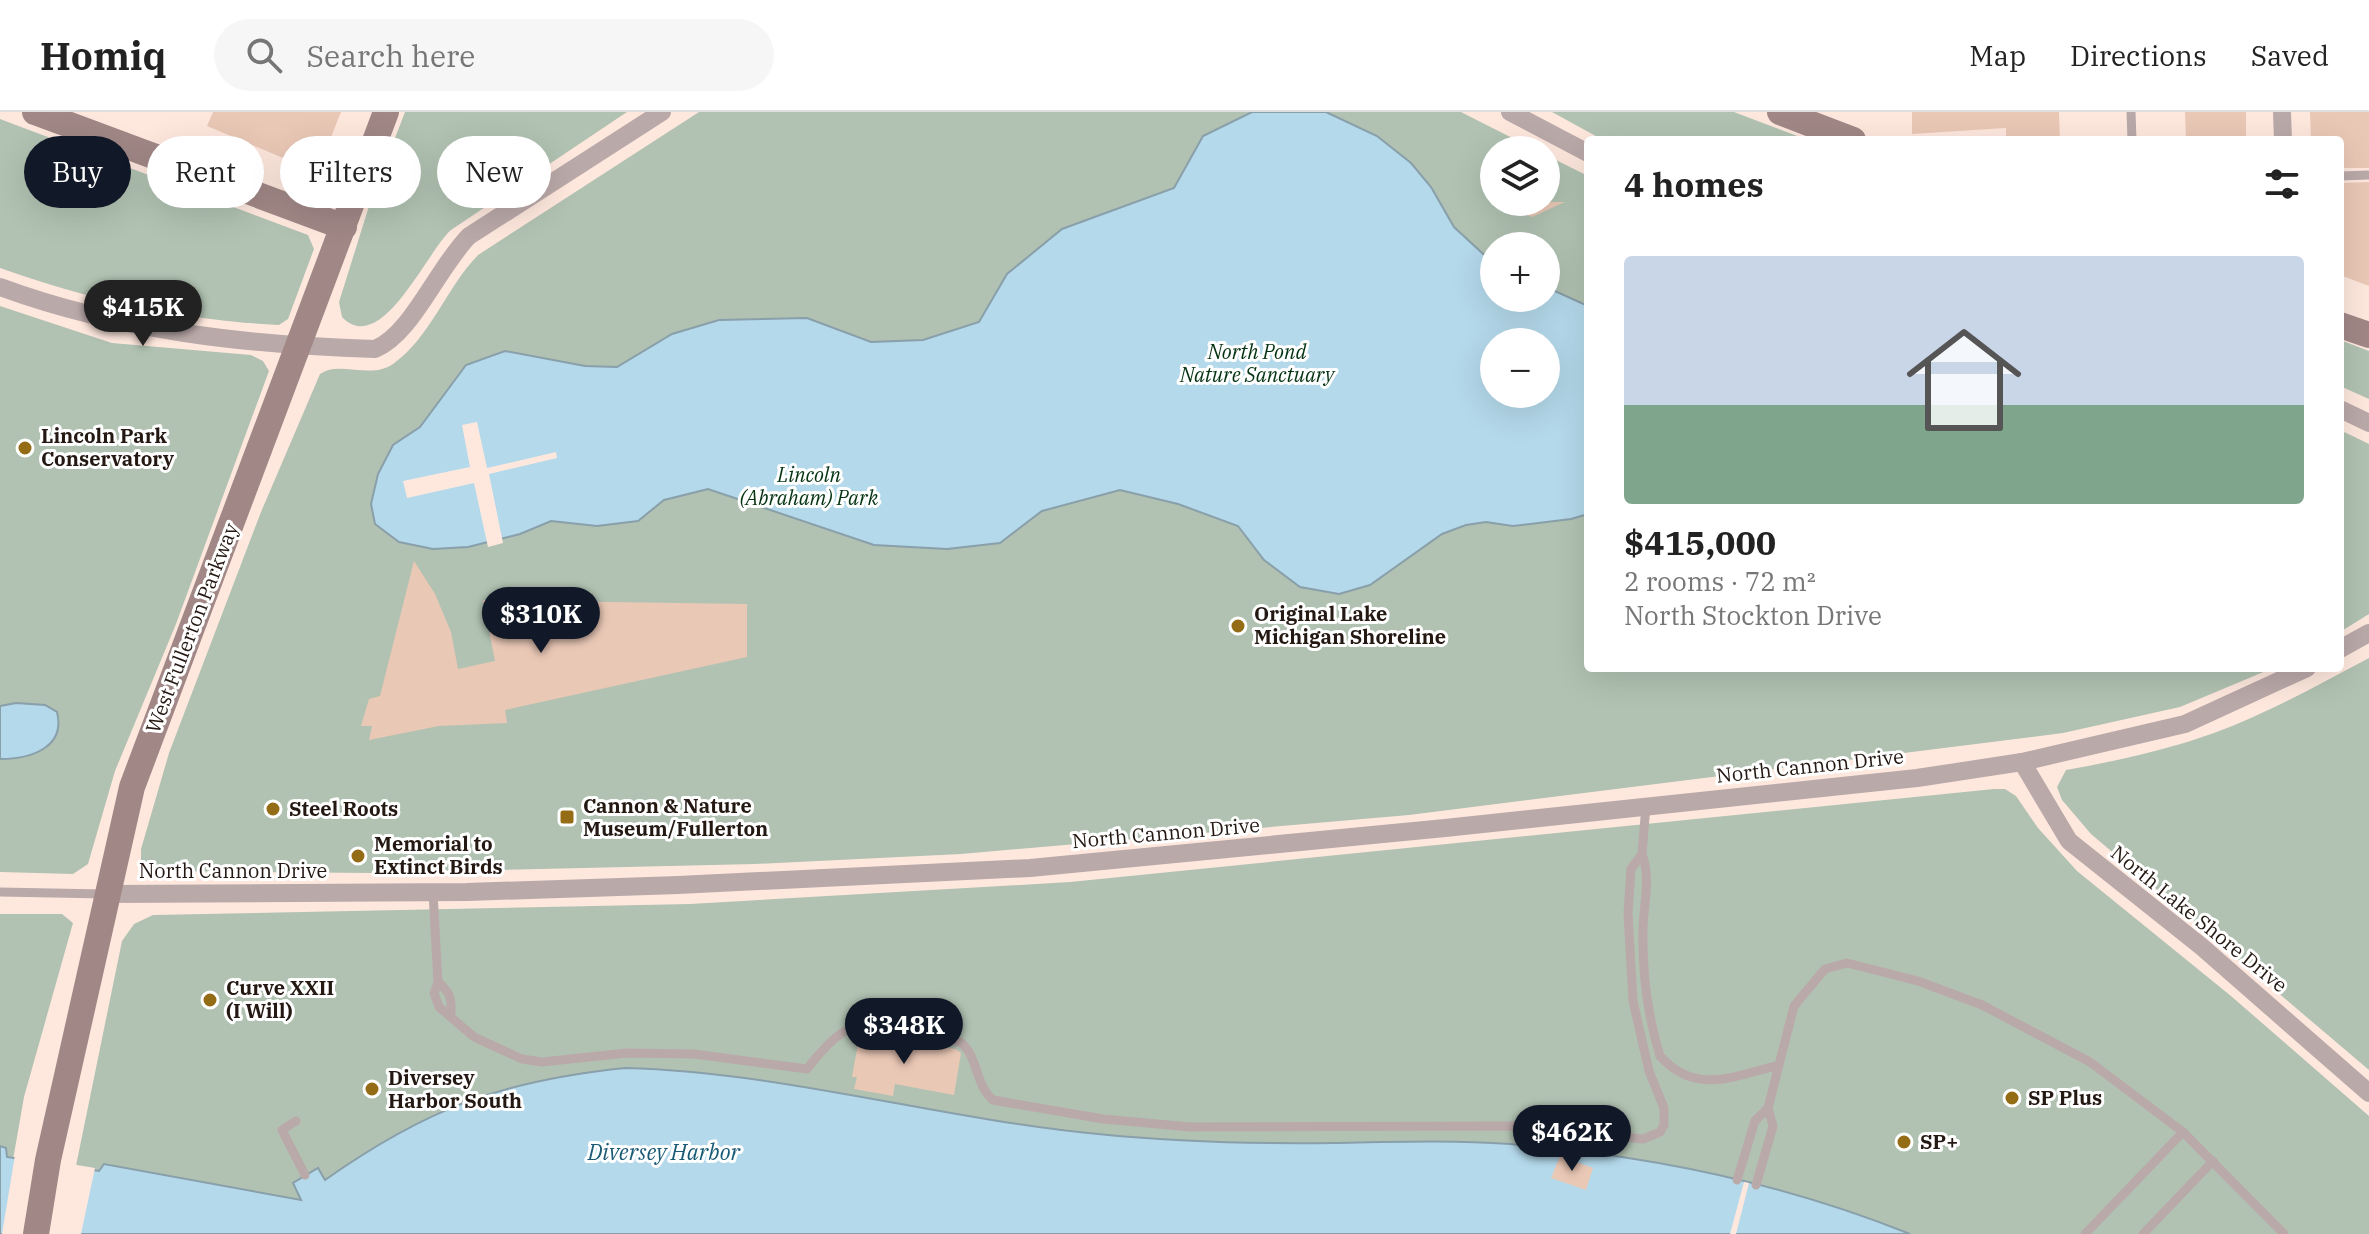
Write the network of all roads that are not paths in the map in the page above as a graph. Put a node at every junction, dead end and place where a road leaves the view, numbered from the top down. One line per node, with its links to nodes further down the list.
1 (35, 112): 14 (main road)
2 (386, 112): 14 (main road, West Fullerton Parkway)
3 (662, 112): 18 (street)
4 (1510, 112): 11 (street)
5 (2131, 112): 9 (lane)
6 (2282, 112): 10 (street)
7 (1782, 113): 8 (main road)
8 (1842, 136)
9 (2132, 136)
10 (2283, 136)
11 (1584, 151)
12 (2369, 175): 13 (lane)
13 (2344, 176)
14 (344, 227): 18 (main road, West Fullerton Parkway)
15 (0, 287): 18 (street)
16 (2344, 326): 17 (main road)
17 (2369, 335)
18 (300, 345): 29 (main road, West Fullerton Parkway)
19 (2344, 411): 20 (street)
20 (2369, 423)
21 (2369, 633): 22 (street)
22 (2344, 647)
23 (2298, 672): 24 (street, North Cannon Drive)
24 (2022, 762): 25 (street, North Cannon Drive); 33 (street, North Lake Shore Drive)
25 (1646, 805): 26 (lane); 28 (street, North Cannon Drive)
26 (1642, 854): 30 (lane); 31 (lane)
27 (2, 892): 29 (lane, North Cannon Drive)
28 (433, 892): 29 (street, North Cannon Drive); 31 (lane)
29 (106, 894): 41 (main road, West Fullerton Parkway)
30 (1660, 1056): 31 (lane); 32 (lane)
31 (1646, 1060)
32 (1779, 1065): 34 (lane); 36 (lane)
33 (2369, 1093)
34 (1768, 1108): 39 (lane); 40 (lane)
35 (296, 1121): 38 (lane)
36 (2183, 1132): 37 (lane); 42 (lane)
37 (2213, 1161): 43 (lane); 44 (lane)
38 (305, 1175)
39 (1737, 1180)
40 (1756, 1185)
41 (36, 1234)
42 (2085, 1234)
43 (2143, 1234)
44 (2284, 1234)

